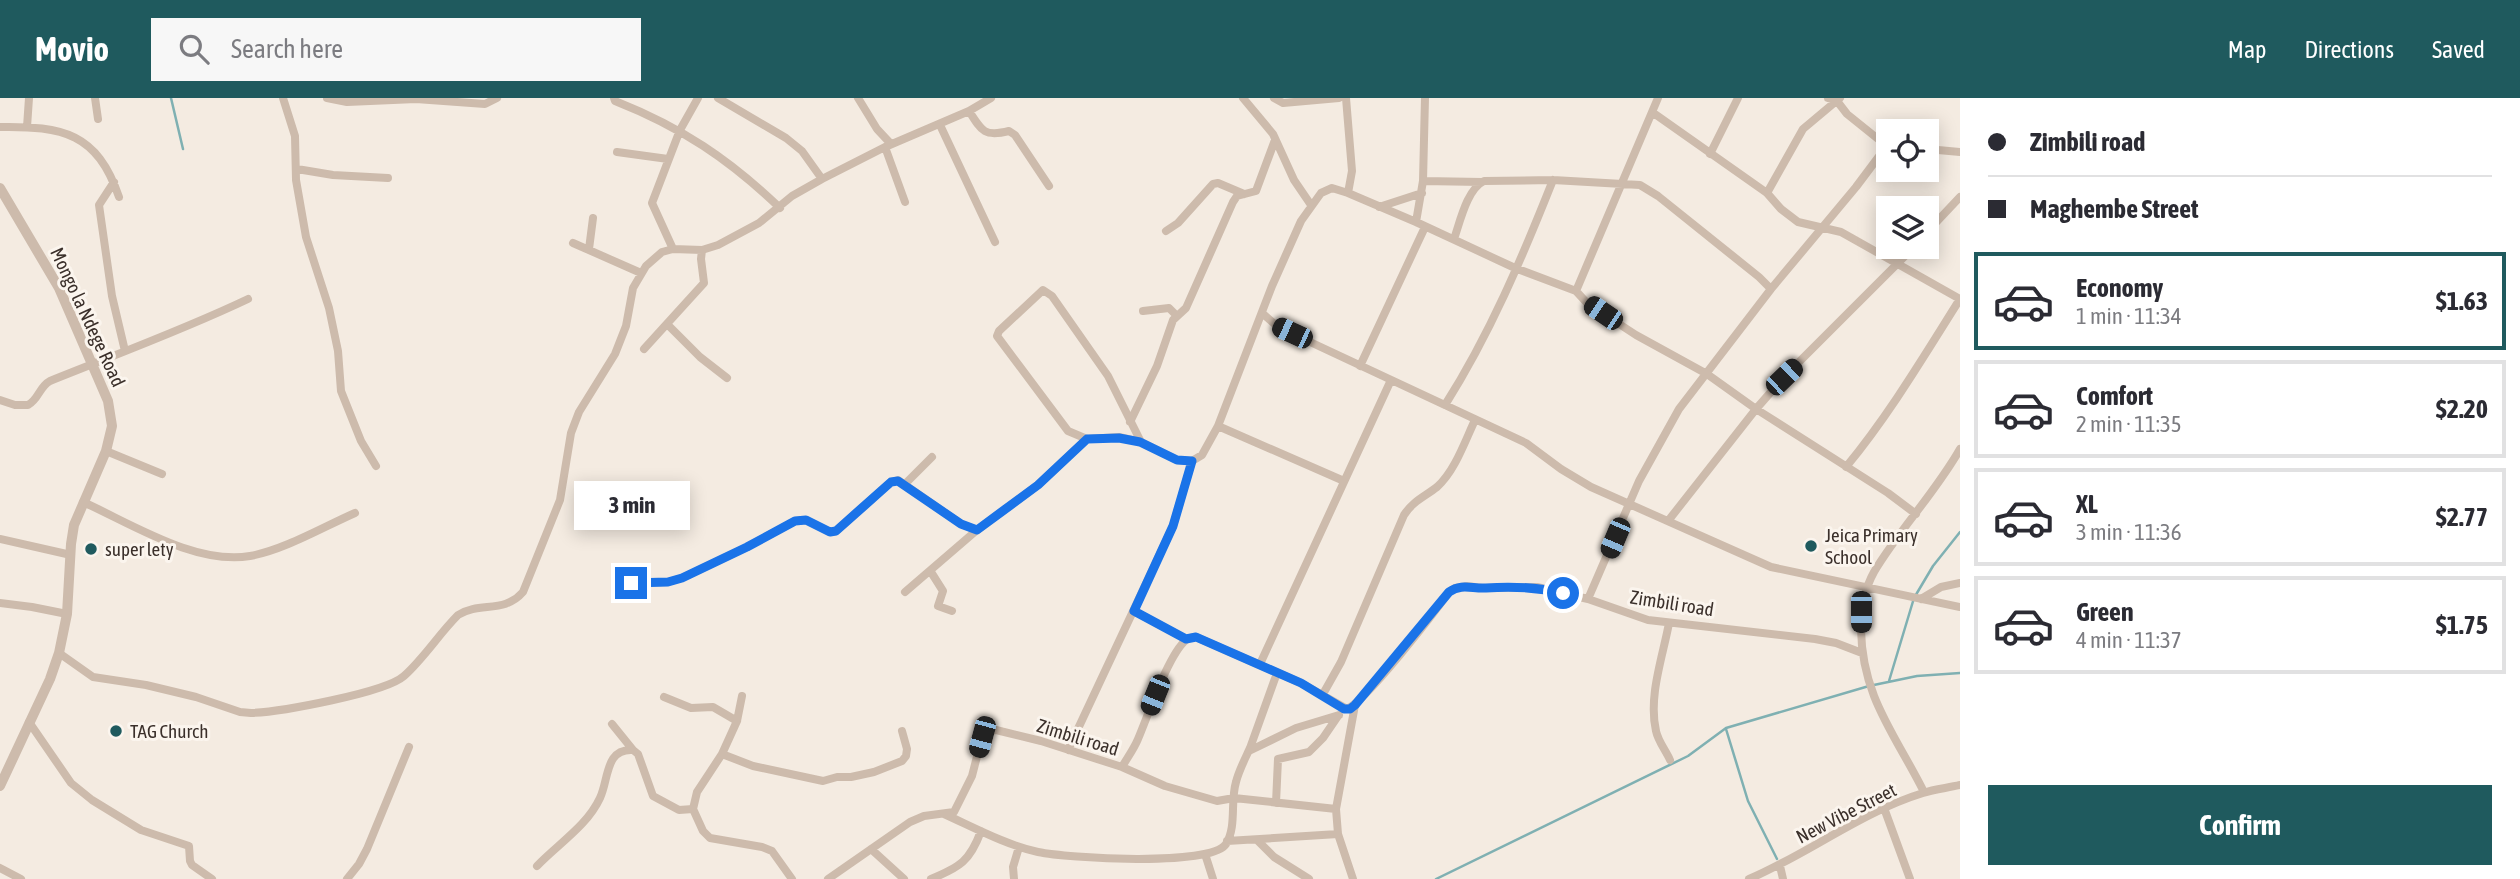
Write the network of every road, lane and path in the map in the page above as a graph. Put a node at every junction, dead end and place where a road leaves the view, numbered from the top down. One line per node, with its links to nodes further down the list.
1 (29, 98): 24 (street)
2 (95, 98): 21 (street)
3 (283, 98): 35 (street)
4 (327, 98): 5 (street)
5 (497, 98)
6 (614, 98): 25 (street)
7 (698, 98): 25 (street)
8 (718, 98): 37 (street)
9 (858, 98): 28 (street)
10 (991, 98): 19 (street)
11 (1243, 98): 27 (street)
12 (1274, 98): 13 (street)
13 (1339, 98)
14 (1346, 98): 45 (street)
15 (1426, 98): 39 (street)
16 (1658, 98): 20 (street)
17 (1738, 98): 32 (street)
18 (1835, 99): 26 (street); 48 (street)
19 (969, 111): 22 (street); 43 (street)
20 (1652, 112): 32 (street); 42 (street)
21 (99, 119)
22 (940, 125): 28 (street); 62 (street)
23 (0, 127): 24 (street)
24 (27, 127): 40 (street)
25 (680, 130): 33 (street); 54 (street)
26 (1876, 138)
27 (1275, 140): 47 (street); 52 (street)
28 (888, 146): 37 (street); 51 (street)
29 (1939, 150): 31 (street)
30 (617, 152): 33 (street)
31 (1960, 152)
32 (1710, 154): 48 (street)
33 (668, 159): 65 (street)
34 (1876, 161): 59 (street)
35 (297, 169): 36 (street); 98 (street)
36 (388, 178)
37 (822, 179): 54 (street)
38 (1553, 180): 41 (street); 42 (street); 69 (street)
39 (1423, 181): 41 (street); 46 (street)
40 (114, 182): 49 (street); 80 (street)
41 (1482, 182): 61 (street)
42 (1623, 184): 71 (street); 72 (street)
43 (1049, 186)
44 (0, 188): 81 (street, Mongo la Ndege Road)
45 (1348, 193): 52 (street); 53 (street)
46 (1422, 193): 53 (street); 57 (street)
47 (1244, 194): 60 (street); 77 (street)
48 (1767, 194): 59 (street)
49 (119, 197)
50 (1960, 197): 56 (street)
51 (905, 202)
52 (1311, 205): 76 (street)
53 (1379, 207): 57 (street)
54 (780, 208): 66 (street)
55 (593, 218): 64 (street)
56 (1939, 220)
57 (1416, 222): 58 (street)
58 (1425, 227): 61 (street); 82 (street)
59 (1822, 227): 68 (street); 71 (street)
60 (1166, 231)
61 (1454, 239): 69 (street)
62 (995, 242)
63 (573, 243): 64 (street)
64 (589, 249): 70 (street)
65 (673, 249): 66 (street); 70 (street)
66 (702, 250): 78 (street)
67 (1903, 259): 68 (street)
68 (1897, 265): 74 (street); 88 (street)
69 (1515, 268): 72 (street); 87 (street)
70 (641, 273): 125 (street)
71 (1771, 289): 83 (street)
72 (1576, 291): 83 (street)
73 (248, 299): 80 (street)
74 (1960, 299): 99 (street)
75 (1143, 311): 77 (street)
76 (1262, 313): 82 (street); 91 (street)
77 (1176, 315): 90 (street)
78 (667, 324): 79 (street); 84 (street)
79 (644, 349)
80 (125, 351): 81 (street)
81 (91, 363): 86 (street); 95 (street, Mongo la Ndege Road)
82 (1360, 366): 85 (street)
83 (1707, 374): 88 (street); 104 (street)
84 (727, 378)
85 (1391, 380): 87 (street); 101 (street)
86 (0, 400)
87 (1445, 405): 89 (street)
88 (1756, 409): 99 (street); 107 (street)
89 (1475, 420): 104 (street); 129 (street)
90 (1130, 422): 92 (street); 93 (street)
91 (1218, 426): 97 (street); 101 (street)
92 (1087, 439): 93 (street); 108 (street)
93 (1140, 442): 97 (street)
94 (1960, 449): 106 (street)
95 (106, 451): 100 (street); 103 (street, Mongo la Ndege Road)
96 (932, 457): 102 (street)
97 (1192, 461): 121 (street)
98 (376, 466)
99 (1846, 467): 106 (street)
100 (162, 474)
101 (1344, 481): 127 (street)
102 (905, 484): 108 (street); 112 (street)
103 (83, 502): 105 (street); 110 (street, Mongo la Ndege Road)
104 (1629, 503): 107 (street); 116 (street)
105 (355, 513)
106 (1916, 514): 114 (street)
107 (1668, 522): 114 (street)
108 (977, 530): 111 (street)
109 (0, 539): 110 (street)
110 (71, 555): 122 (street, Mongo la Ndege Road)
111 (931, 572): 115 (street); 120 (street)
112 (631, 583)
113 (1960, 583): 117 (street)
114 (1867, 586): 117 (street); 126 (street)
115 (905, 593)
116 (1588, 599): 123 (street, Zimbili road); 132 (street, Zimbili road)
117 (1921, 599): 119 (street)
118 (0, 603): 122 (street)
119 (1960, 607)
120 (952, 611)
121 (1134, 611): 124 (street); 140 (street)
122 (66, 614): 125 (street, Mongo la Ndege Road)
123 (1670, 622): 126 (street, Zimbili road); 143 (street)
124 (1186, 639): 127 (street); 144 (street, Zimbili road)
125 (59, 653): 135 (street, Mongo la Ndege Road)
126 (1862, 653): 147 (street)
127 (1259, 664): 128 (street)
128 (1277, 673): 129 (street); 141 (street)
129 (1323, 694): 132 (street)
130 (742, 696): 134 (street)
131 (664, 697): 134 (street)
132 (1351, 707): 133 (street, Zimbili road); 152 (street)
133 (1338, 716): 141 (street); 149 (street)
134 (737, 721): 142 (street)
135 (29, 722): 146 (street, Mongo la Ndege Road); 165 (street)
136 (612, 724): 139 (street)
137 (902, 731): 142 (street)
138 (409, 747): 166 (street)
139 (633, 750): 151 (street); 161 (street)
140 (1068, 750): 144 (street, Zimbili road); 153 (street, Zimbili road)
141 (1249, 751): 148 (street)
142 (722, 754): 151 (street)
143 (1670, 760)
144 (1122, 767): 148 (street)
145 (1960, 785): 147 (street, New Vibe Street)
146 (0, 786)
147 (1924, 792): 150 (street, New Vibe Street)
148 (1234, 798): 149 (street); 157 (street)
149 (1276, 803): 152 (street)
150 (1884, 808): 162 (street, New Vibe Street); 177 (street)
151 (693, 809): 167 (street)
152 (1336, 809): 155 (street)
153 (944, 814): 154 (street); 159 (street)
154 (981, 831): 158 (street); 170 (street)
155 (1338, 834): 156 (street); 174 (street)
156 (1257, 840): 157 (street); 173 (street)
157 (1227, 841): 160 (street)
158 (1019, 847): 160 (street); 171 (street)
159 (871, 849): 168 (street); 169 (street)
160 (1205, 854): 172 (street)
161 (537, 866)
162 (1780, 866): 175 (street, New Vibe Street); 176 (street)
163 (0, 868): 164 (street)
164 (21, 879)
165 (212, 879)
166 (347, 879)
167 (792, 879)
168 (828, 879)
169 (904, 879)
170 (931, 879)
171 (1014, 879)
172 (1213, 879)
173 (1309, 879)
174 (1353, 879)
175 (1749, 879)
176 (1783, 879)
177 (1910, 879)

